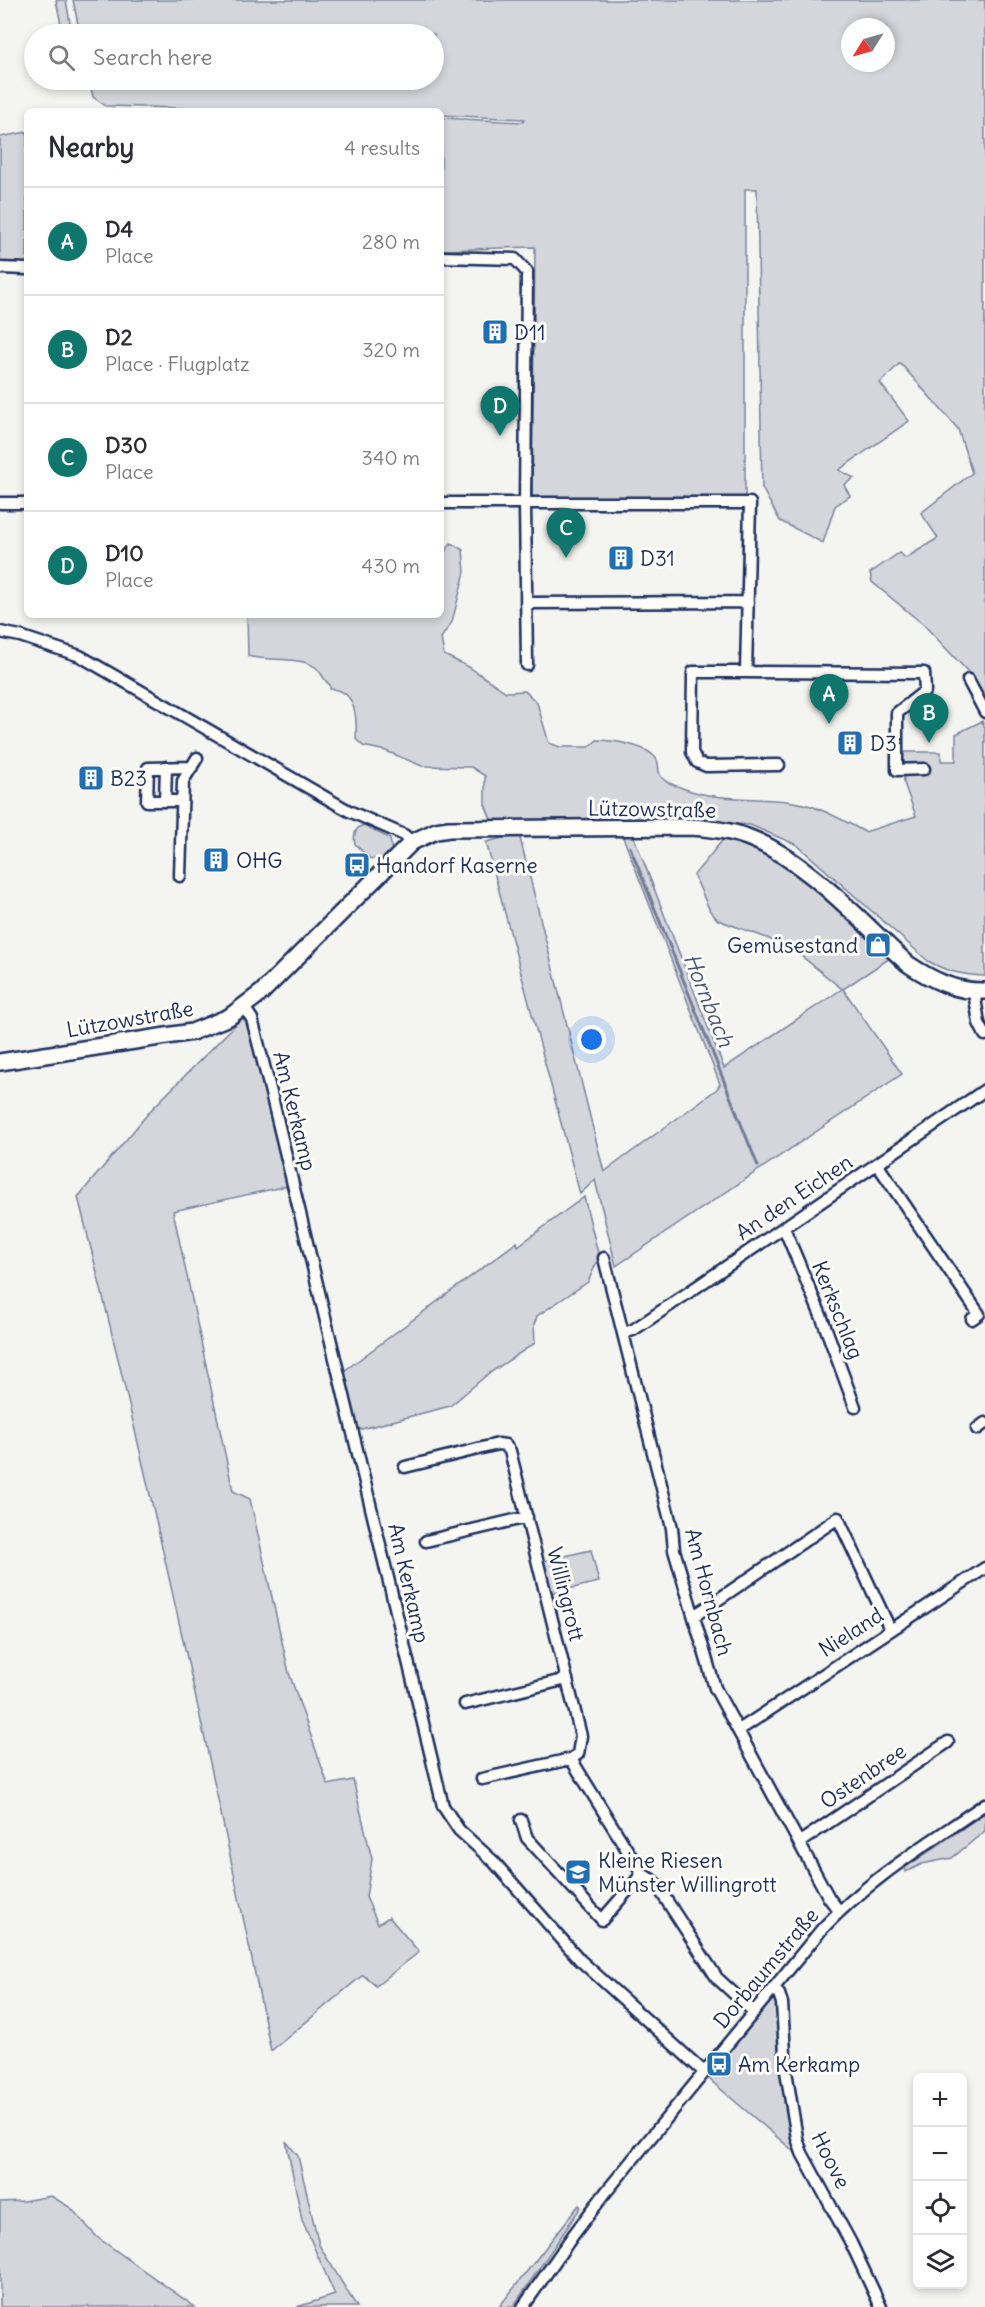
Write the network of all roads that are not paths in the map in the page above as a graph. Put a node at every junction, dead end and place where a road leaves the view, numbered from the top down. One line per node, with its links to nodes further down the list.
1 (444, 257): 7 (street)
2 (0, 268): 3 (street)
3 (24, 269)
4 (0, 503): 5 (street)
5 (24, 503)
6 (444, 503): 7 (street)
7 (525, 504): 8 (street); 9 (street)
8 (748, 602): 9 (street); 12 (street)
9 (526, 603): 11 (street)
10 (0, 632): 20 (street)
11 (527, 665)
12 (746, 672): 15 (street); 17 (street)
13 (968, 680): 14 (street)
14 (985, 712)
15 (779, 765)
16 (166, 767): 18 (street); 18 (street); 19 (street)
17 (924, 770)
18 (165, 801): 19 (street)
19 (182, 801): 21 (street)
20 (412, 842): 22 (street, Lützowstraße); 23 (street, Lützowstraße)
21 (180, 876)
22 (980, 991): 24 (street)
23 (244, 1007): 25 (street, Lützowstraße); 52 (street, Am Kerkamp)
24 (985, 1035)
25 (0, 1062)
26 (985, 1090): 27 (street, An den Eichen)
27 (877, 1164): 28 (street, An den Eichen); 30 (street)
28 (784, 1227): 31 (street, An den Eichen); 32 (street, Kerkschlag)
29 (604, 1258): 31 (street, Am Hornbach)
30 (972, 1319)
31 (624, 1332): 37 (street, Am Hornbach)
32 (855, 1407)
33 (405, 1467): 34 (street, Willingrott)
34 (527, 1517): 35 (street); 39 (street, Willingrott)
35 (426, 1541)
36 (985, 1568): 38 (street, Nieland)
37 (694, 1616): 38 (street); 41 (street, Am Hornbach)
38 (890, 1629): 41 (street, Nieland)
39 (567, 1679): 40 (street); 43 (street, Willingrott)
40 (465, 1704)
41 (739, 1730): 47 (street, Am Hornbach)
42 (948, 1742): 47 (street, Ostenbree)
43 (571, 1759): 44 (street); 48 (street)
44 (482, 1779)
45 (985, 1804): 49 (street, Dorbaumstraße)
46 (520, 1820): 48 (street)
47 (800, 1842): 49 (street, Am Hornbach)
48 (642, 1874): 51 (street)
49 (839, 1911): 50 (street, Dorbaumstraße)
50 (773, 1988): 51 (street, Dorbaumstraße); 54 (street, Hoove)
51 (754, 2012): 52 (street, Dorbaumstraße)
52 (704, 2072): 53 (street, Dorbaumstraße)
53 (524, 2307)
54 (881, 2307)

